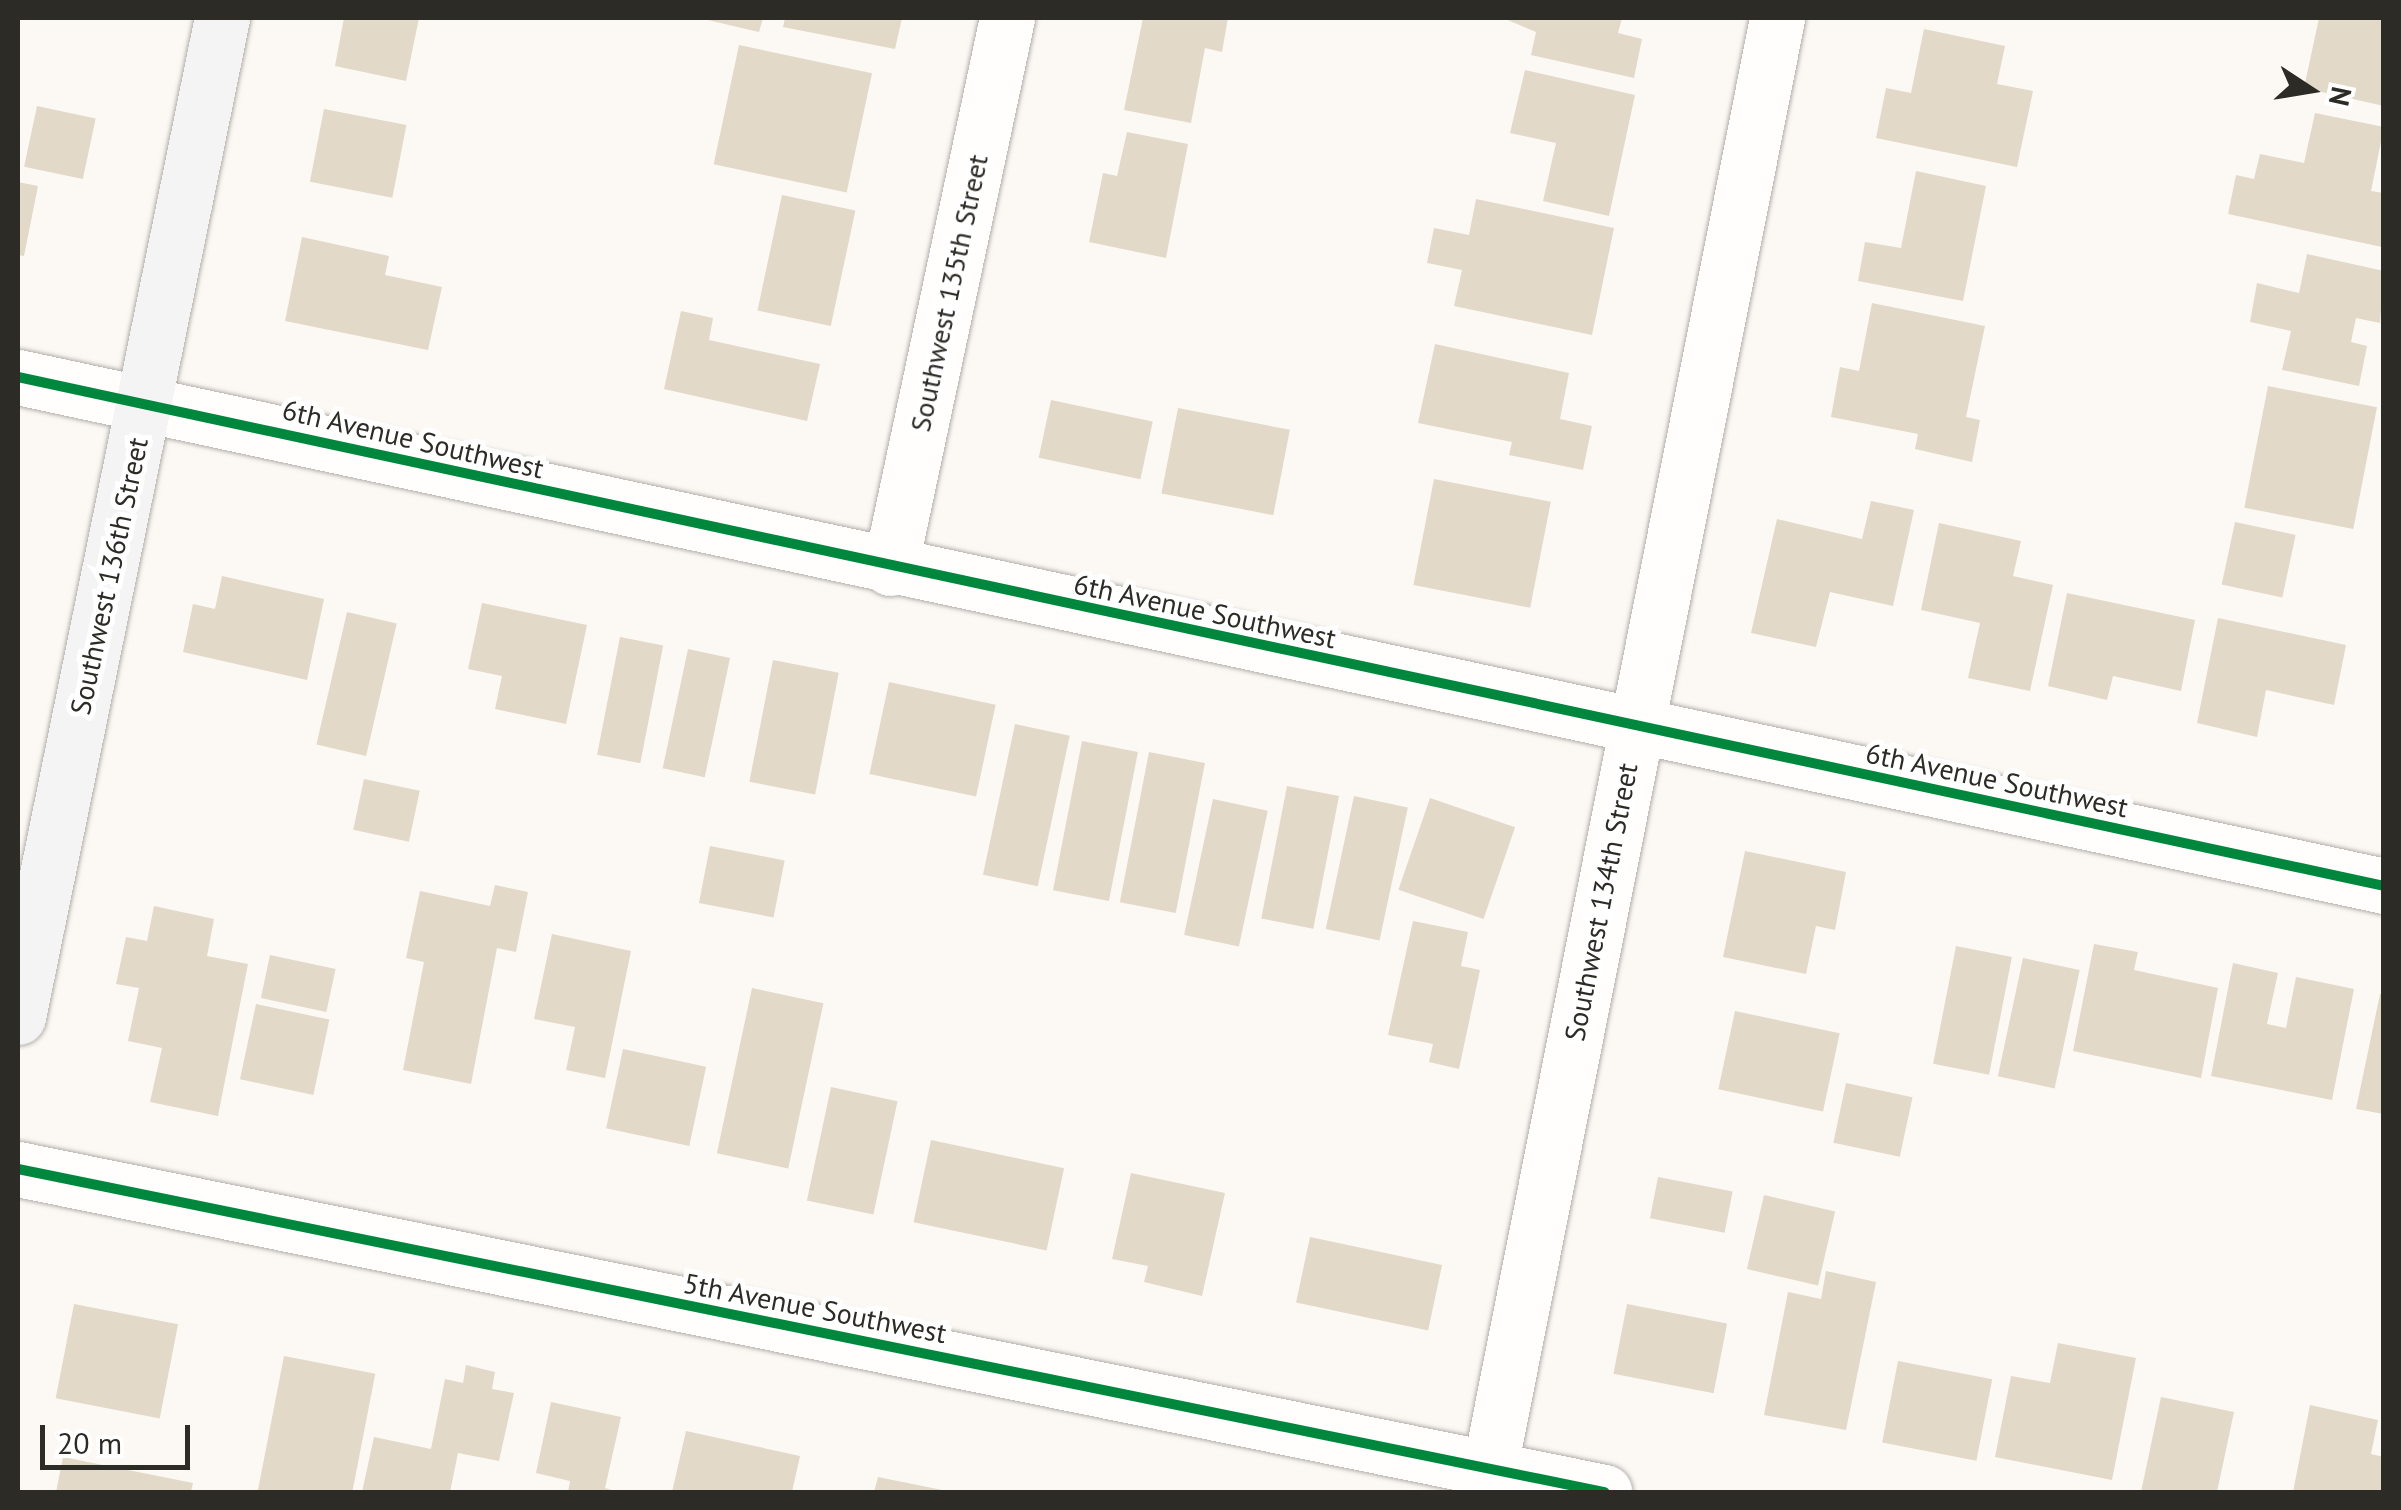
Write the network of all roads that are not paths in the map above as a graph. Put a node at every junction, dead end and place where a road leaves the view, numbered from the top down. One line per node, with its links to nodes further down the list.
1 (222, 18): 5 (street, Southwest 136th Street)
2 (1007, 18): 6 (street, Southwest 135th Street)
3 (1777, 18): 7 (street, Southwest 134th Street)
4 (18, 376): 5 (street, 6th Avenue Southwest)
5 (145, 402): 6 (street, 6th Avenue Southwest); 9 (street, Southwest 136th Street)
6 (890, 568): 7 (street, 6th Avenue Southwest)
7 (1636, 726): 8 (street, 6th Avenue Southwest); 11 (street, Southwest 134th Street)
8 (2384, 886)
9 (18, 1017)
10 (18, 1170): 11 (street, 5th Avenue Southwest)
11 (1487, 1480): 12 (street, 5th Avenue Southwest)
12 (1604, 1492)

